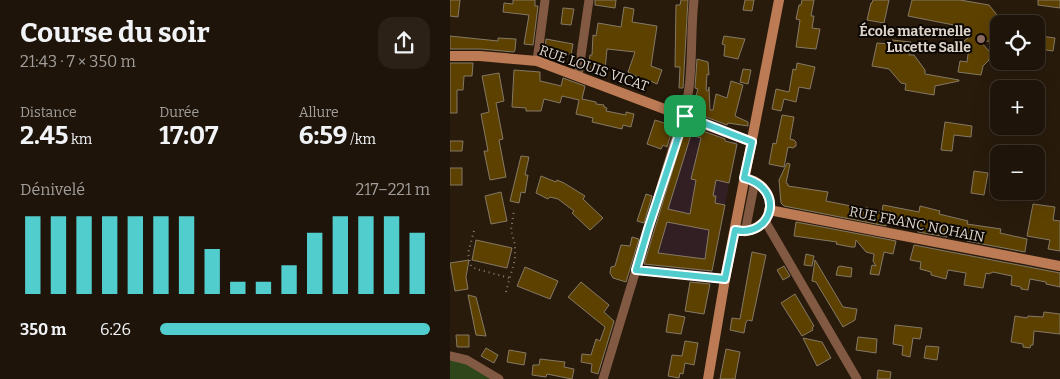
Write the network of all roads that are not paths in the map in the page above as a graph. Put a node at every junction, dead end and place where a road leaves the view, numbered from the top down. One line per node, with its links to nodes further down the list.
1 (545, 0): 6 (street)
2 (589, 0): 7 (street)
3 (694, 0): 8 (street)
4 (779, 0): 9 (street)
5 (450, 56): 6 (street, RUE LOUIS VICAT)
6 (537, 61): 7 (street, RUE LOUIS VICAT)
7 (578, 76): 8 (street, RUE LOUIS VICAT)
8 (685, 116): 9 (street, RUE LOUIS VICAT); 16 (street)
9 (752, 142): 10 (street)
10 (744, 178): 11 (street); 14 (street)
11 (755, 181): 12 (street); 14 (street)
12 (769, 210): 13 (street); 15 (street, RUE FRANC NOHAIN)
13 (765, 221): 14 (street); 22 (street)
14 (740, 231): 17 (street)
15 (1060, 266)
16 (636, 270): 17 (street); 20 (street)
17 (725, 279): 21 (street)
18 (450, 356): 19 (street)
19 (499, 379)
20 (603, 379)
21 (708, 379)
22 (857, 379)

